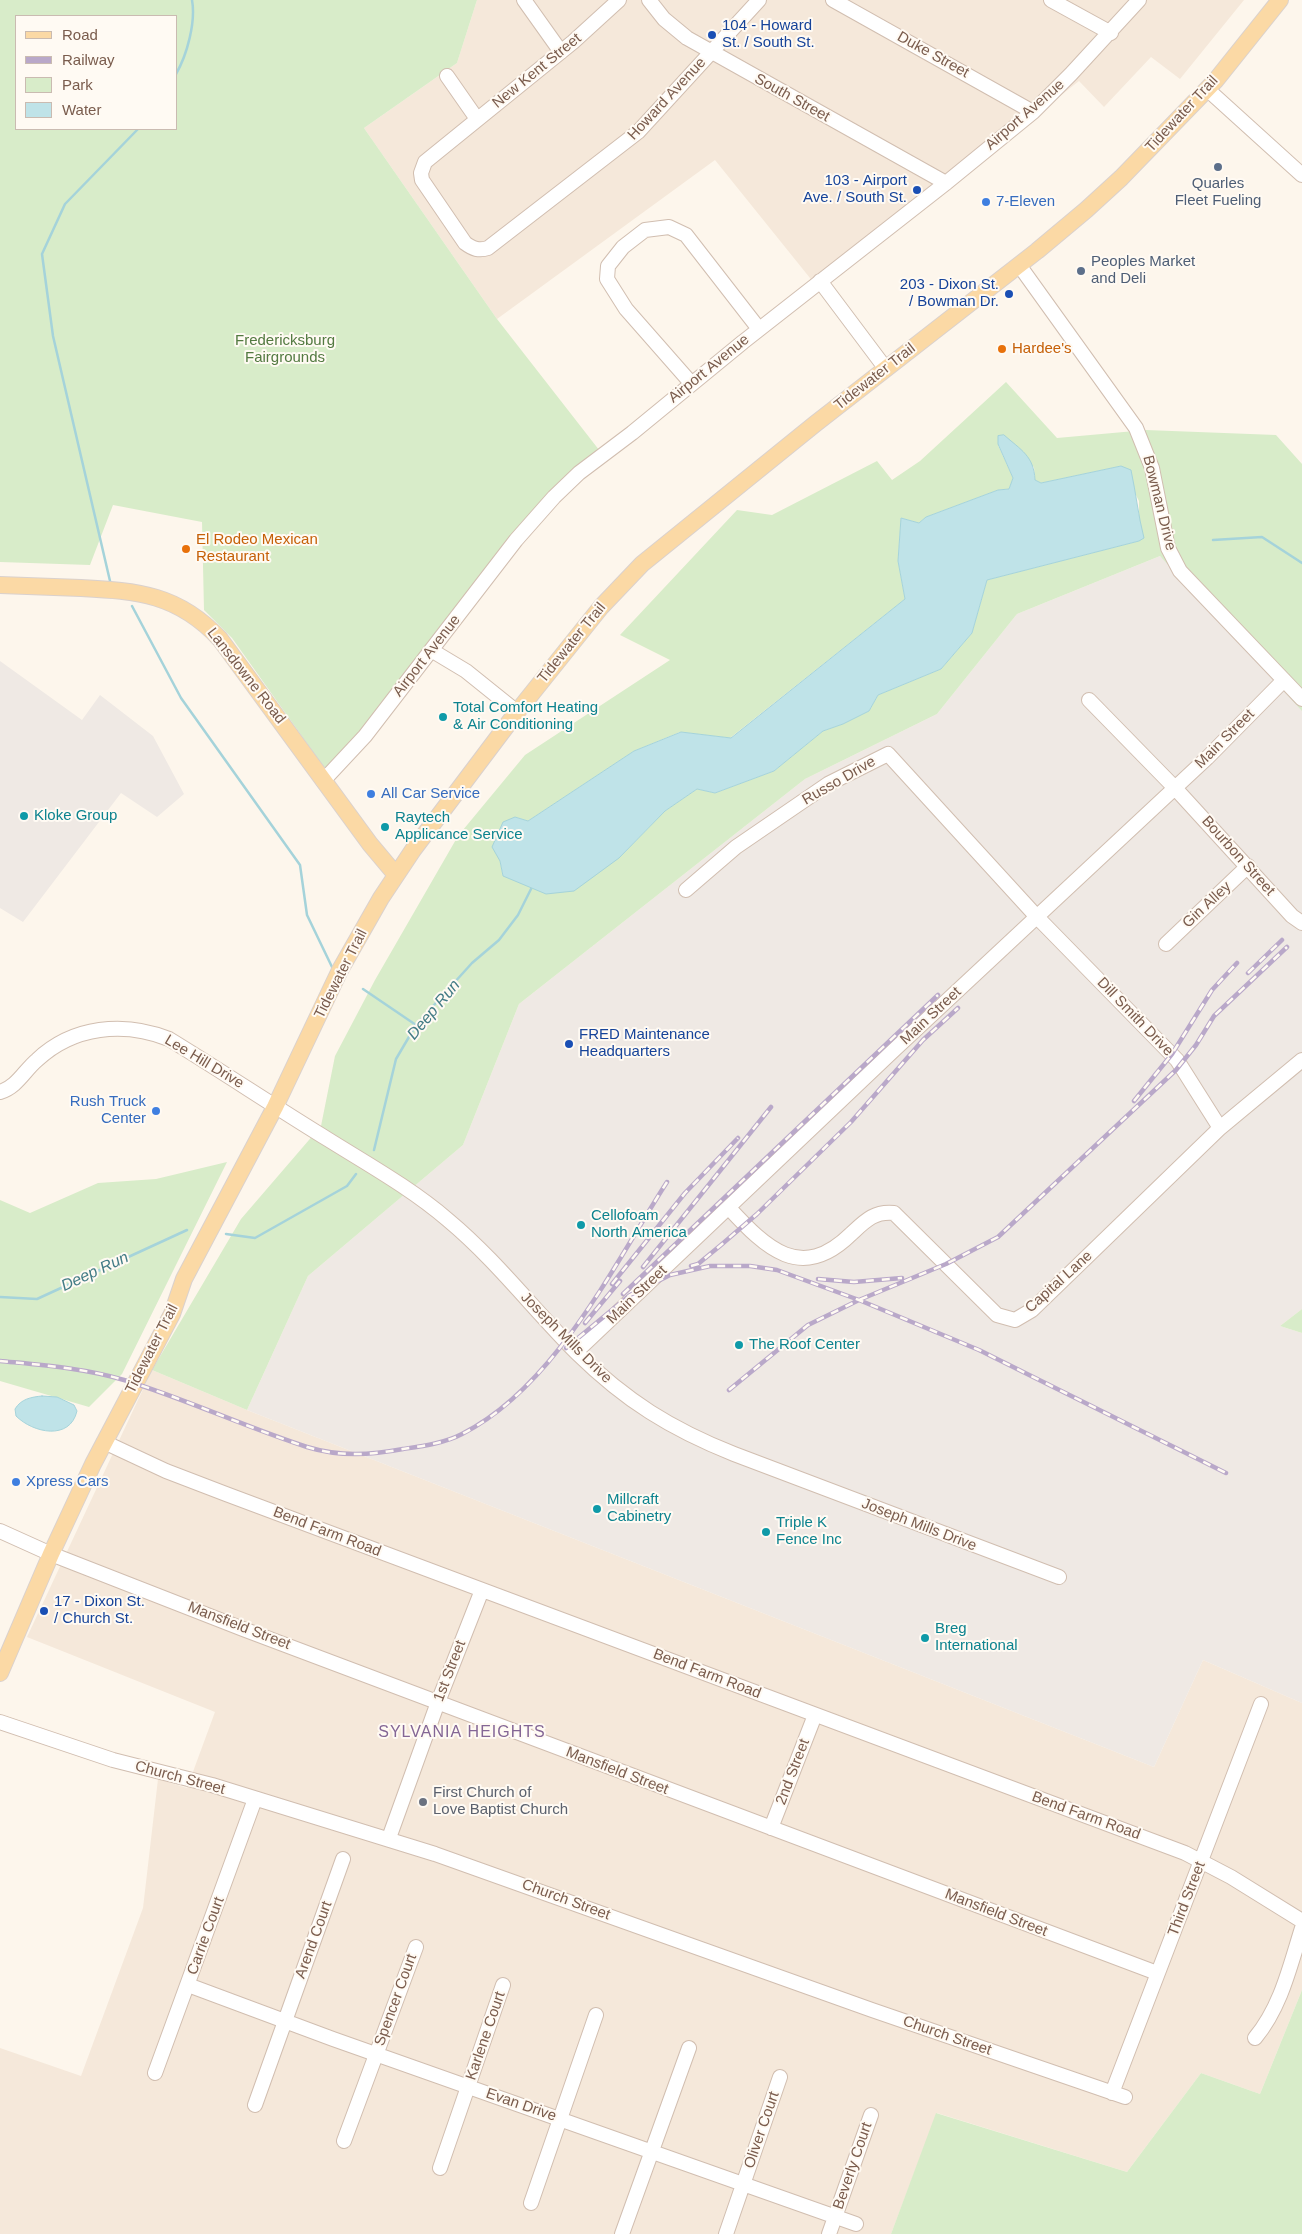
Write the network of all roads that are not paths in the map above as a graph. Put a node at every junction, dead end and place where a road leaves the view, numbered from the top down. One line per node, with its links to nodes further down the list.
1 (524, 0): 11 (street)
2 (619, 0): 11 (street, New Kent Street)
3 (648, 0): 12 (street, South Street)
4 (759, 0): 12 (street, Howard Avenue)
5 (832, 0): 15 (street, Duke Street)
6 (1052, 0): 10 (street)
7 (1138, 0): 10 (street, Airport Avenue)
8 (1280, 0): 9 (main road, Tidewater Trail)
9 (1271, 6): 14 (main road, Tidewater Trail)
10 (1111, 33): 15 (street, Airport Avenue)
11 (560, 52): 16 (street, New Kent Street)
12 (711, 52): 17 (street, Howard Avenue); 19 (street, South Street)
13 (447, 76): 16 (street)
14 (1207, 89): 18 (street); 20 (main road, Tidewater Trail)
15 (1033, 112): 19 (street, Airport Avenue)
16 (477, 119): 17 (street, New Kent Street)
17 (452, 139)
18 (1302, 175)
19 (946, 183): 21 (street, Airport Avenue)
20 (1019, 265): 23 (main road, Tidewater Trail); 27 (street, Bowman Drive)
21 (820, 281): 22 (street, Airport Avenue); 23 (street)
22 (758, 329): 24 (street, Airport Avenue); 24 (street)
23 (886, 369): 30 (main road, Tidewater Trail)
24 (691, 383): 26 (street, Airport Avenue)
25 (0, 585): 31 (main road, Lansdowne Road)
26 (432, 650): 30 (street); 31 (street, Airport Avenue)
27 (1284, 680): 29 (street, Bowman Drive); 32 (street, Main Street)
28 (1089, 700): 32 (street, Bourbon Street)
29 (1302, 700)
30 (517, 712): 34 (main road, Tidewater Trail)
31 (324, 780): 34 (main road, Lansdowne Road)
32 (1175, 788): 33 (street, Bourbon Street); 36 (street, Main Street)
33 (1248, 866): 37 (street, Bourbon Street); 38 (street, Gin Alley)
34 (396, 875): 41 (main road, Tidewater Trail)
35 (686, 890): 36 (street, Russo Drive)
36 (1037, 917): 42 (street, Dill Smith Drive); 43 (street, Main Street)
37 (1302, 923)
38 (1166, 944)
39 (1302, 1060): 42 (street, Capital Lane)
40 (0, 1092): 41 (street, Lee Hill Drive)
41 (275, 1107): 44 (street, Joseph Mills Drive); 45 (main road, Tidewater Trail)
42 (1220, 1128): 43 (street, Capital Lane)
43 (729, 1208): 44 (street, Main Street)
44 (576, 1352): 48 (street, Joseph Mills Drive)
45 (104, 1442): 47 (main road, Tidewater Trail); 49 (street, Bend Farm Road)
46 (0, 1531): 47 (street, Mansfield Street)
47 (51, 1554): 50 (main road, Tidewater Trail); 51 (street, Mansfield Street)
48 (1059, 1577)
49 (482, 1590): 51 (street, 1st Street); 53 (street, Bend Farm Road)
50 (0, 1673)
51 (438, 1702): 56 (street, Mansfield Street); 57 (street, 1st Street)
52 (1260, 1704): 59 (street, Third Street)
53 (815, 1715): 56 (street, 2nd Street); 59 (street, Bend Farm Road)
54 (0, 1722): 55 (street, Church Street)
55 (255, 1799): 57 (street, Church Street); 64 (street, Carrie Court)
56 (771, 1828): 63 (street, Mansfield Street)
57 (389, 1838): 74 (street, Church Street)
58 (343, 1859): 67 (street, Arend Court)
59 (1202, 1861): 60 (street, Bend Farm Road); 63 (street, Third Street)
60 (1302, 1921)
61 (1302, 1928): 68 (street)
62 (416, 1947): 70 (street, Spencer Court)
63 (1157, 1973): 74 (street, Third Street)
64 (188, 1985): 67 (street, Evan Drive); 71 (street, Carrie Court)
65 (504, 1985): 73 (street, Karlene Court)
66 (596, 2015): 77 (street)
67 (285, 2021): 70 (street, Evan Drive); 75 (street, Arend Court)
68 (1255, 2038)
69 (689, 2048): 79 (street)
70 (376, 2054): 73 (street, Evan Drive); 78 (street, Spencer Court)
71 (155, 2072)
72 (780, 2077): 81 (street, Oliver Court)
73 (468, 2086): 77 (street, Evan Drive); 80 (street, Karlene Court)
74 (1119, 2096)
75 (255, 2106)
76 (870, 2115): 83 (street, Beverly Court)
77 (560, 2119): 79 (street, Evan Drive); 82 (street)
78 (344, 2141)
79 (652, 2152): 81 (street, Evan Drive); 85 (street)
80 (440, 2168)
81 (743, 2184): 83 (street, Evan Drive); 86 (street, Oliver Court)
82 (531, 2203)
83 (835, 2216): 84 (street, Evan Drive); 87 (street, Beverly Court)
84 (856, 2224)
85 (622, 2234)
86 (726, 2234)
87 (828, 2234)

